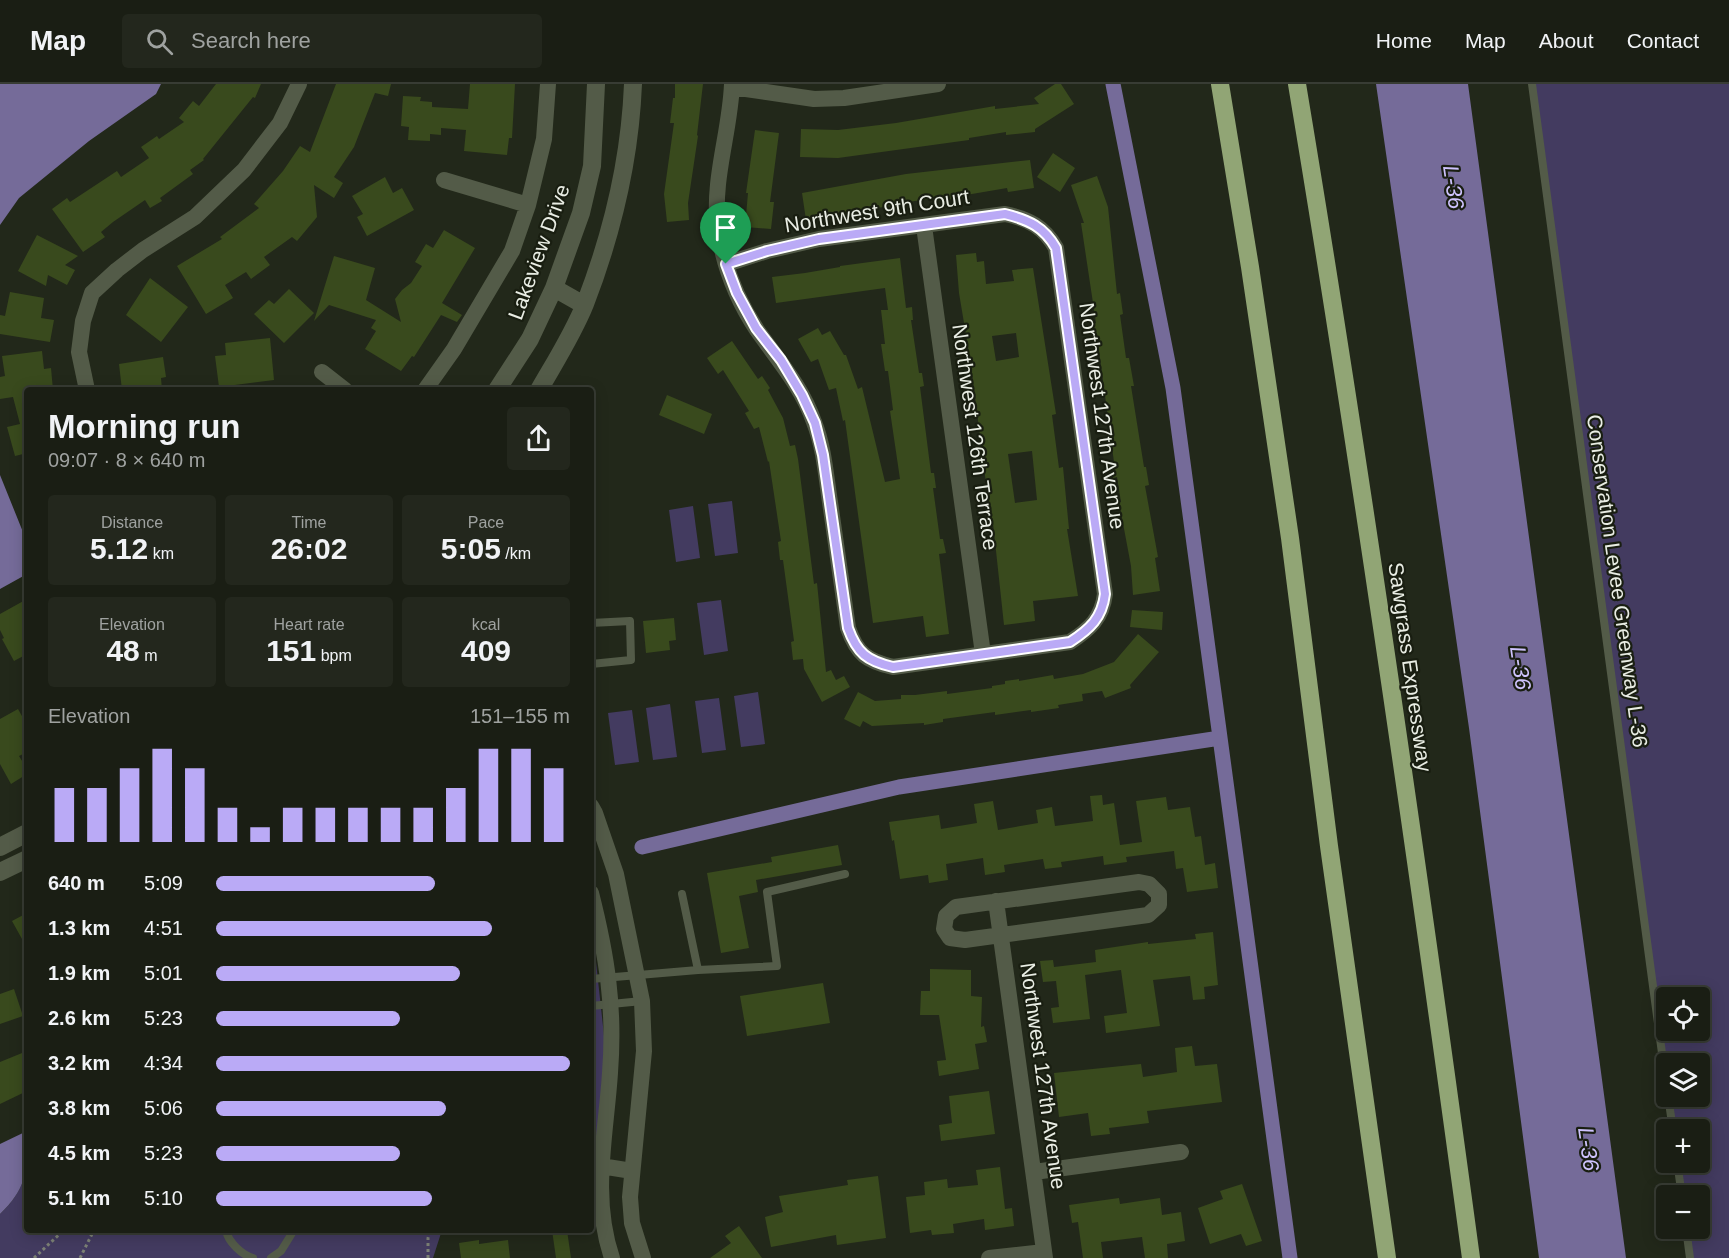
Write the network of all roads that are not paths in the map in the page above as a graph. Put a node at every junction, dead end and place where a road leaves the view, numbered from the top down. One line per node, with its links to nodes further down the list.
1 (299, 84): 19 (street)
2 (548, 84): 12 (street)
3 (596, 84): 16 (street, Lakeview Drive)
4 (633, 84): 17 (street)
5 (938, 84): 10 (street)
6 (1220, 84): 58 (highway)
7 (1297, 84): 59 (highway, Sawgrass Expressway)
8 (1532, 84): 44 (lane, Conservation Levee Greenway L-36)
9 (732, 86): 10 (street); 15 (street)
10 (899, 87)
11 (444, 180): 12 (street)
12 (528, 205): 21 (street)
13 (1035, 225): 14 (street, Northwest 9th Court); 25 (street, Northwest 127th Avenue)
14 (924, 226): 15 (street, Northwest 9th Court); 25 (street, Northwest 126th Terrace)
15 (726, 264): 25 (street)
16 (554, 288): 17 (street); 22 (street, Lakeview Drive)
17 (584, 305): 23 (street)
18 (322, 372): 20 (street)
19 (86, 387)
20 (341, 387)
21 (427, 387)
22 (499, 387)
23 (541, 387)
24 (594, 623): 26 (lane)
25 (982, 654)
26 (594, 664)
27 (594, 814): 38 (street)
28 (24, 835): 29 (street)
29 (0, 847)
30 (24, 860): 31 (street)
31 (0, 872)
32 (845, 874): 37 (lane)
33 (682, 894): 37 (lane)
34 (996, 901): 36 (street, Northwest 127th Avenue); 36 (street); 36 (street)
35 (594, 907): 39 (street)
36 (1001, 935): 48 (street, Northwest 127th Avenue)
37 (698, 970): 38 (lane)
38 (638, 975): 39 (lane); 41 (street)
39 (609, 977): 40 (lane); 42 (street)
40 (594, 979)
41 (642, 1001): 42 (lane); 47 (street)
42 (611, 1004): 43 (lane); 46 (street)
43 (594, 1006)
44 (1662, 1053)
45 (1181, 1152): 48 (street)
46 (601, 1166): 47 (street); 55 (street)
47 (632, 1171): 56 (street)
48 (1034, 1172): 52 (street, Northwest 127th Avenue)
49 (226, 1233): 53 (lane)
50 (292, 1233): 54 (lane)
51 (1687, 1239): 60 (lane)
52 (1045, 1255): 57 (street)
53 (254, 1258)
54 (271, 1258)
55 (612, 1258)
56 (643, 1258)
57 (989, 1258)
58 (1387, 1258)
59 (1471, 1258)
60 (1690, 1258)

